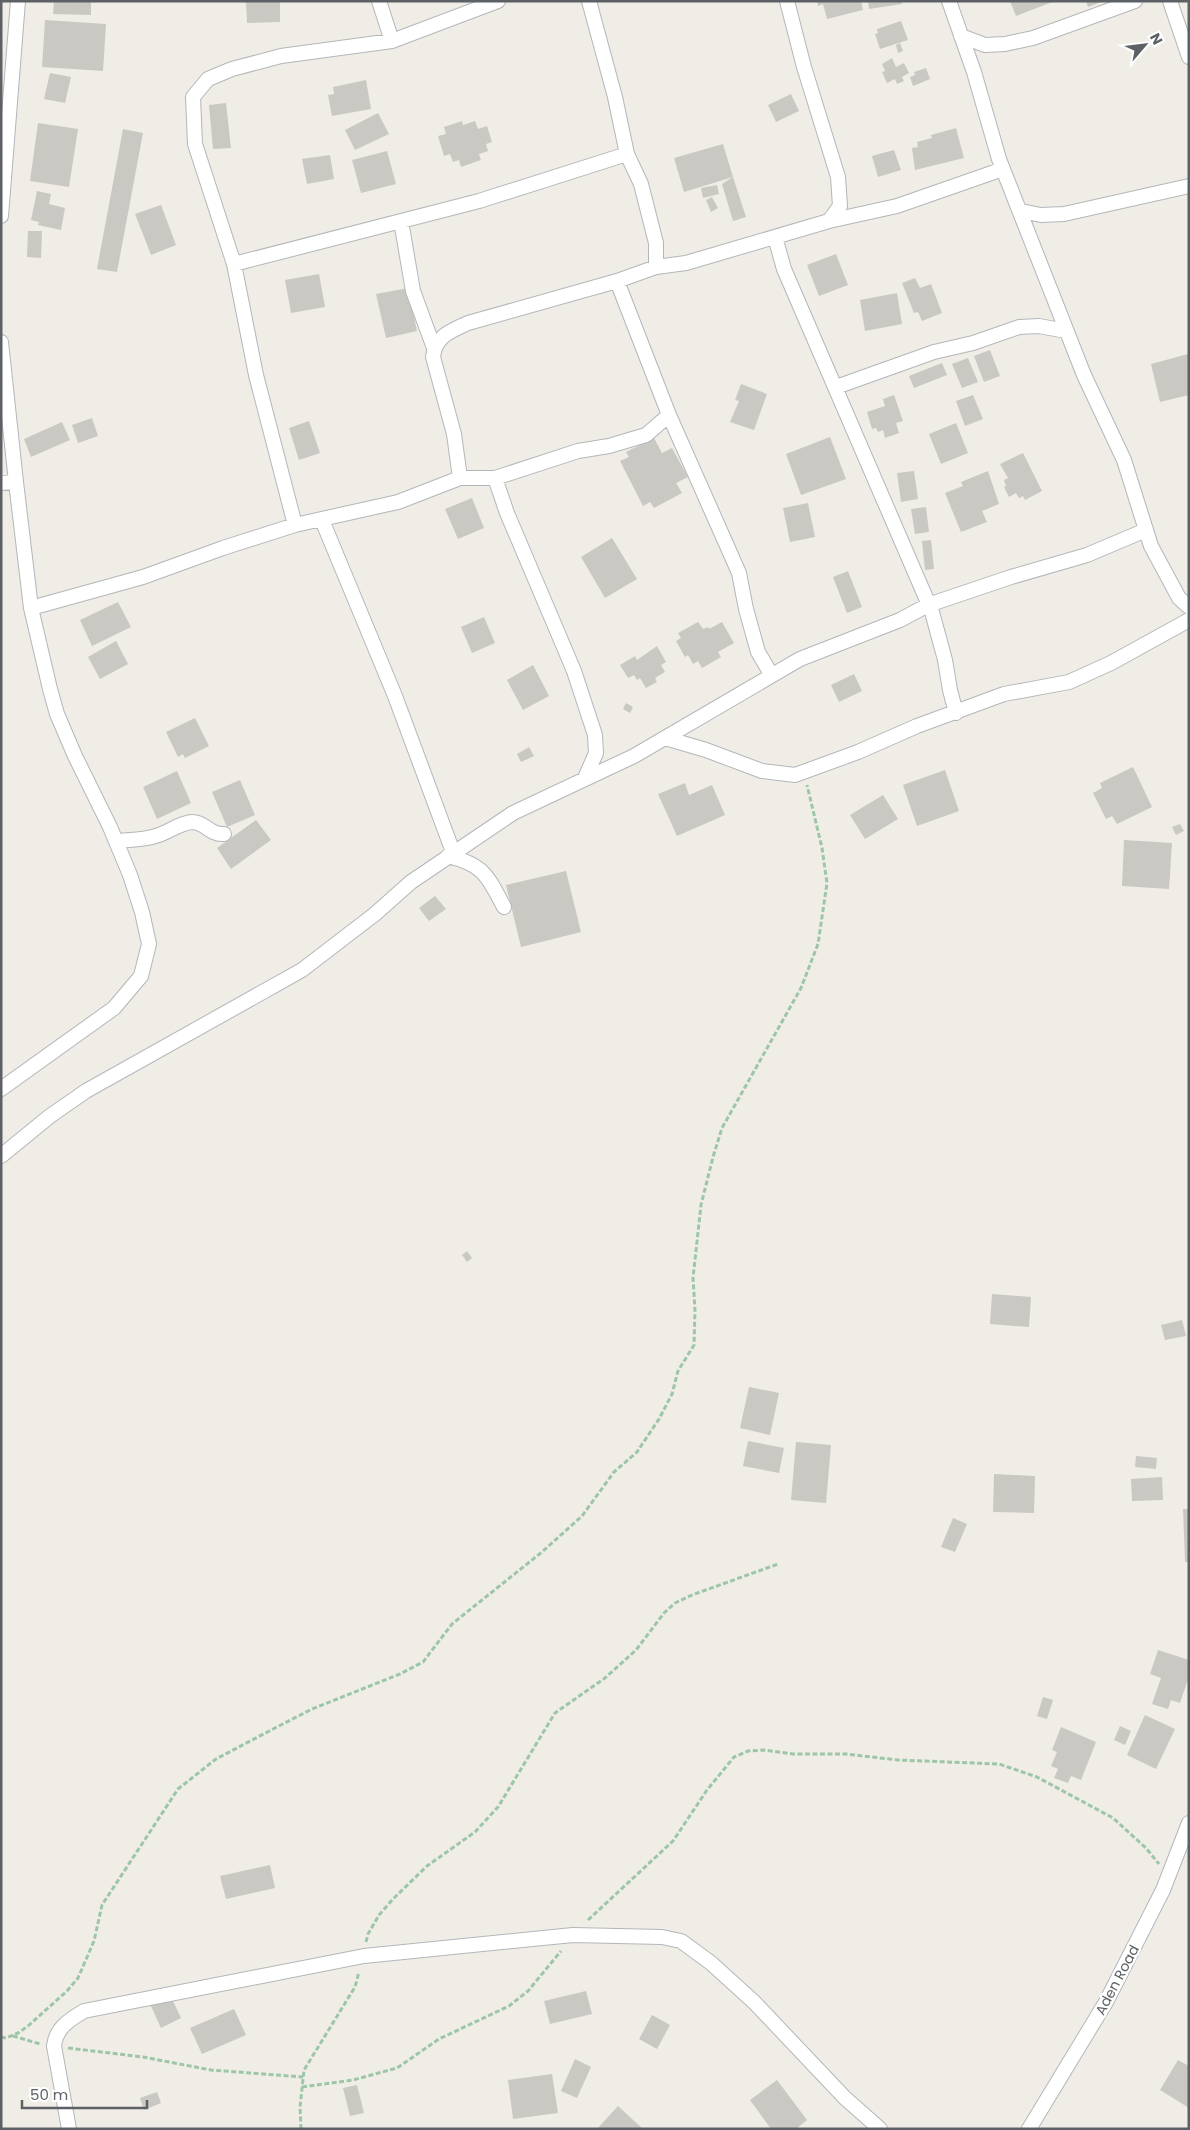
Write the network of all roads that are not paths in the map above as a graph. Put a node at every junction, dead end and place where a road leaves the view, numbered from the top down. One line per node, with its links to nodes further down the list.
1 (18, 1): 16 (street)
2 (379, 1): 10 (street)
3 (498, 1): 10 (street)
4 (589, 1): 12 (street)
5 (787, 1): 18 (street)
6 (949, 1): 9 (street)
7 (1135, 1): 9 (street)
8 (1170, 1): 11 (street)
9 (961, 36): 13 (street)
10 (392, 41): 20 (street)
11 (1189, 57)
12 (627, 154): 17 (street); 21 (street)
13 (1003, 169): 15 (street); 18 (street)
14 (1189, 186): 15 (street)
15 (1021, 211): 23 (street)
16 (1, 216)
17 (401, 221): 20 (street); 25 (street)
18 (829, 221): 19 (street)
19 (775, 237): 21 (street); 26 (street)
20 (234, 264): 33 (street)
21 (656, 267): 22 (street)
22 (617, 281): 25 (street); 27 (street)
23 (1066, 331): 26 (street); 34 (street)
24 (1, 342): 30 (street)
25 (434, 348): 28 (street)
26 (836, 387): 35 (street)
27 (669, 415): 29 (street); 39 (street)
28 (460, 478): 29 (street); 32 (street)
29 (496, 478): 42 (street)
30 (16, 482): 31 (street); 37 (street)
31 (1, 483)
32 (322, 520): 33 (street); 45 (street)
33 (295, 525): 37 (street)
34 (1146, 530): 35 (street); 36 (street)
35 (928, 605): 39 (street); 40 (street)
36 (1189, 607)
37 (31, 608): 44 (street)
38 (1189, 620): 40 (street)
39 (771, 674): 41 (street)
40 (956, 713): 41 (street)
41 (665, 738): 42 (street)
42 (585, 778): 45 (street)
43 (224, 834): 44 (street)
44 (116, 841): 47 (street)
45 (450, 854): 46 (street); 48 (street)
46 (504, 907)
47 (1, 1089)
48 (1, 1156)
49 (1189, 1823): 50 (street, Aden Road)
50 (1034, 2128)
51 (68, 2129): 52 (street)
52 (880, 2129)

